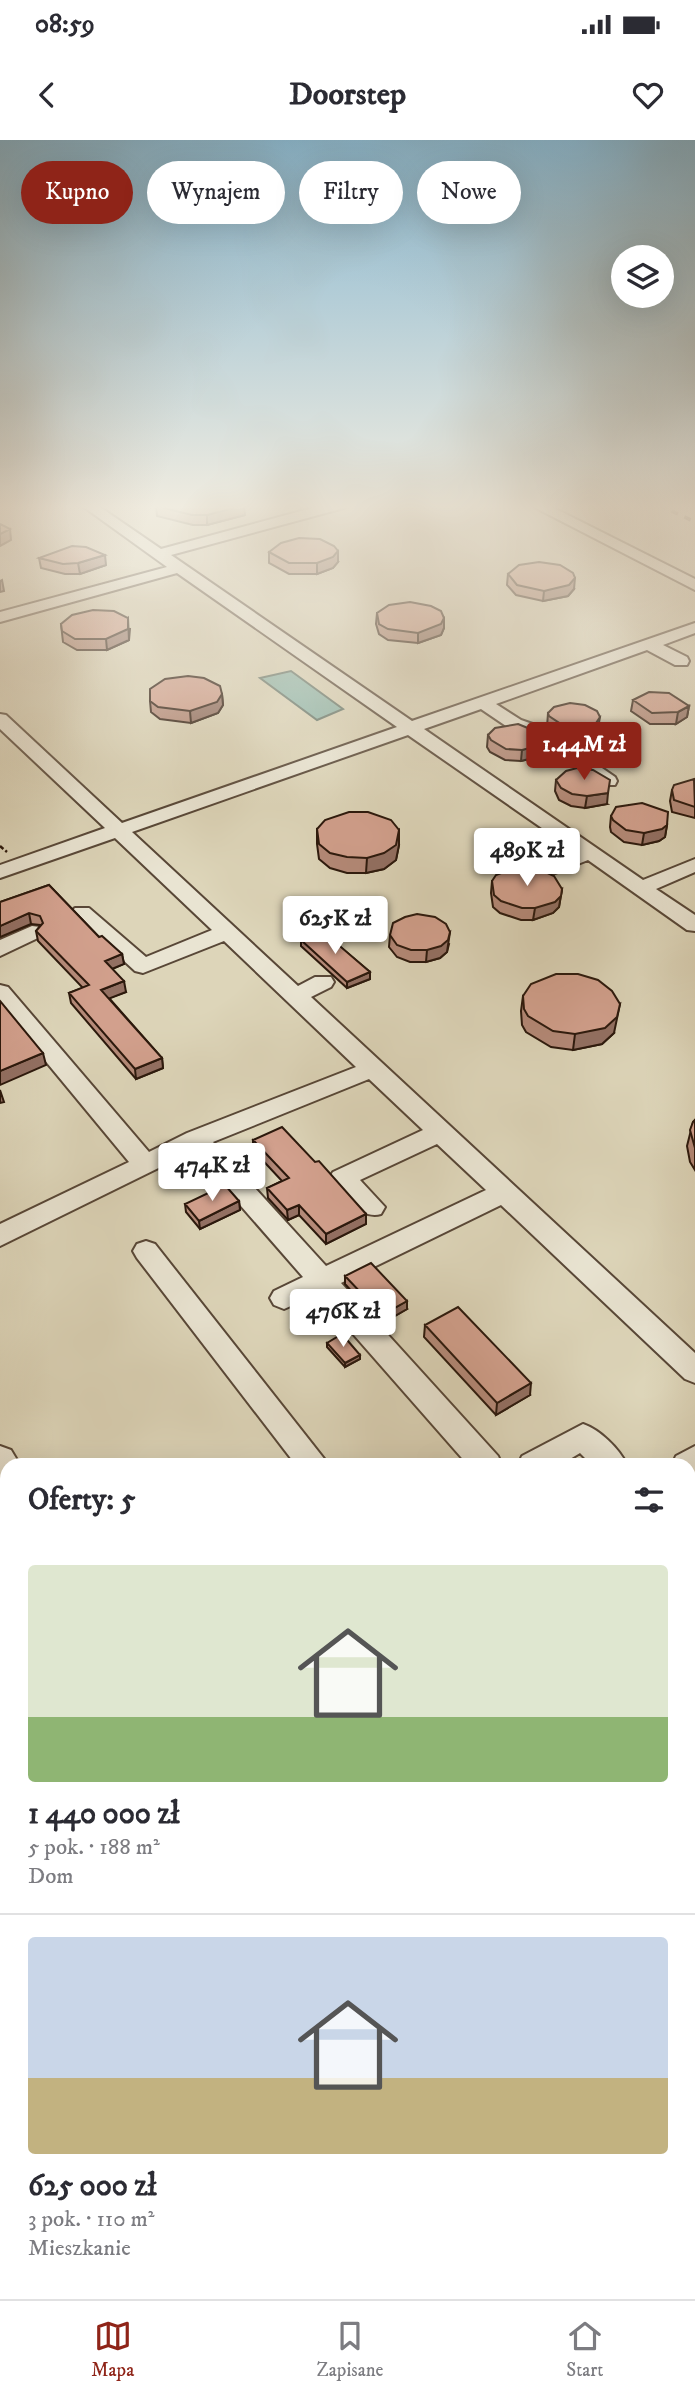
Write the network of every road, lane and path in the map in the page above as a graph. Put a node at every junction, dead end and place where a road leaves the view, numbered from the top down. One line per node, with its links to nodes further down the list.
1 (41, 606): 3 (lane)
2 (234, 606): 9 (lane)
3 (0, 617)
4 (695, 628): 5 (lane)
5 (648, 644): 6 (lane); 7 (lane)
6 (681, 661)
7 (483, 703): 9 (lane); 10 (lane)
8 (3, 725): 11 (lane)
9 (411, 728): 11 (lane); 12 (lane)
10 (608, 781)
11 (119, 831): 14 (lane); 20 (lane)
12 (589, 852): 15 (lane); 16 (lane)
13 (695, 864): 16 (lane)
14 (0, 872)
15 (531, 876)
16 (641, 888): 18 (lane)
17 (82, 912): 20 (lane)
18 (695, 925)
19 (32, 932): 21 (lane)
20 (228, 932): 24 (lane)
21 (0, 949)
22 (323, 982): 24 (lane)
23 (0, 992): 28 (lane)
24 (296, 996): 25 (lane)
25 (373, 1069): 26 (lane); 27 (lane)
26 (441, 1132): 29 (lane); 30 (lane)
27 (197, 1139): 28 (lane); 33 (lane)
28 (145, 1164): 31 (lane)
29 (505, 1192): 33 (lane); 35 (lane)
30 (372, 1207)
31 (0, 1236)
32 (146, 1251): 36 (lane)
33 (323, 1281): 34 (lane); 37 (lane)
34 (284, 1298)
35 (695, 1371)
36 (309, 1458)
37 (481, 1458)
38 (545, 1458): 39 (lane)
39 (605, 1458)

